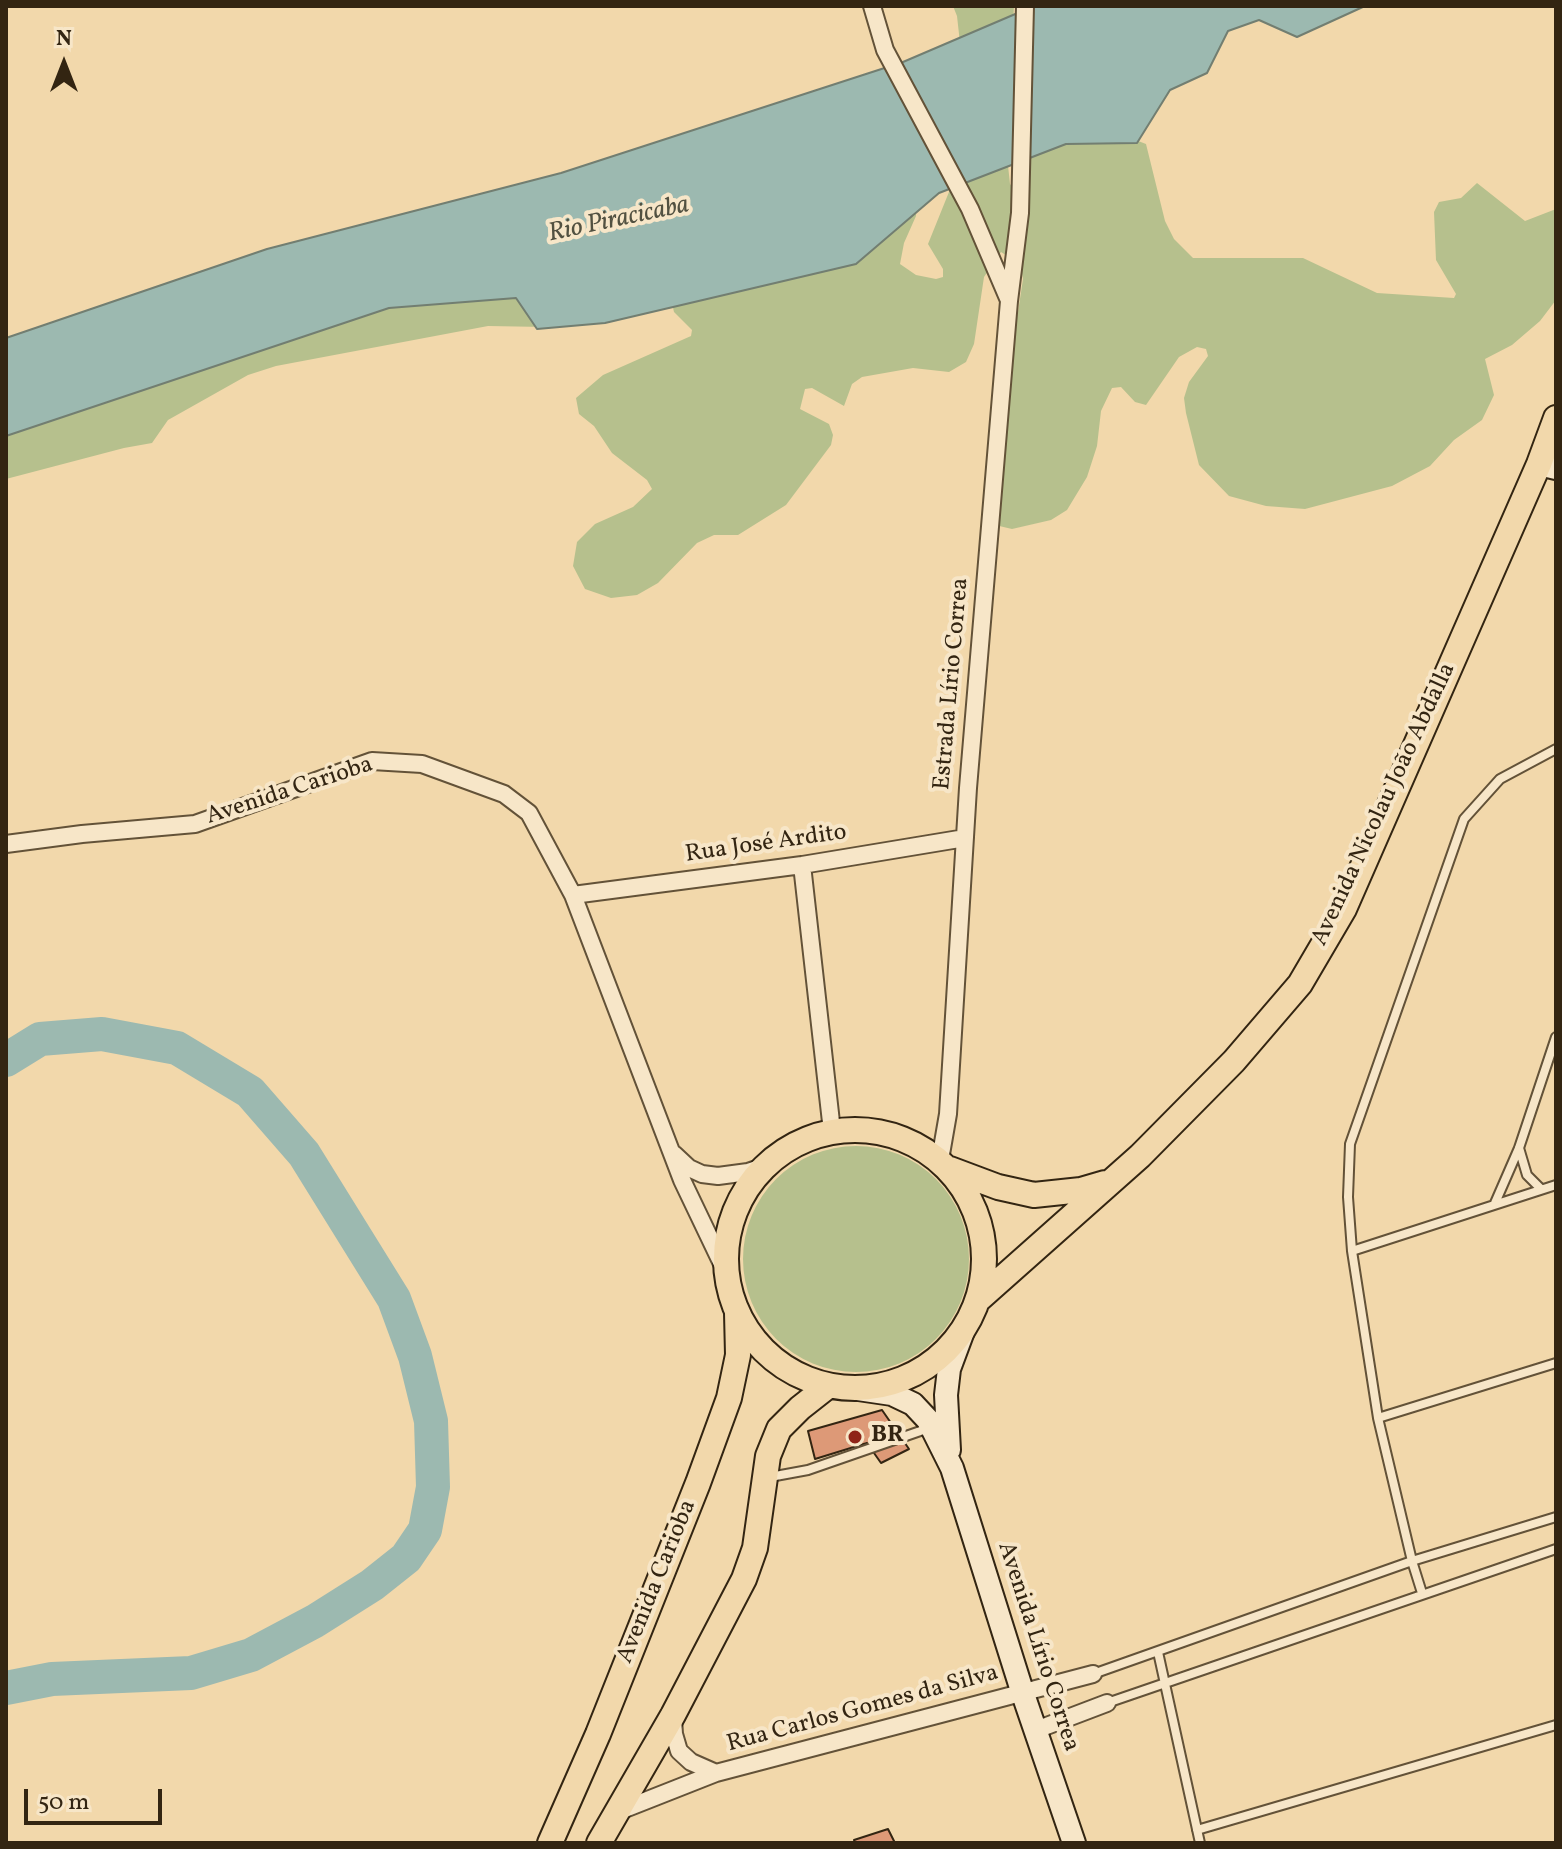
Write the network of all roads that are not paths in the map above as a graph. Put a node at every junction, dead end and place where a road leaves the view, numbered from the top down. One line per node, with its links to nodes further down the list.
1 (872, 6): 3 (street)
2 (1025, 6): 3 (street, Estrada Lírio Correa)
3 (1009, 301): 7 (street, Estrada Lírio Correa)
4 (1556, 418): 5 (main road, Avenida Nicolau João Abdalla)
5 (1548, 466): 17 (main road, Avenida Nicolau João Abdalla)
6 (1556, 749): 21 (lane)
7 (965, 838): 9 (street, Rua José Ardito); 15 (street, Estrada Lírio Correa)
8 (6, 844): 10 (street, Avenida Carioba)
9 (802, 865): 10 (street, Rua José Ardito); 12 (street)
10 (573, 895): 14 (street, Avenida Carioba)
11 (1556, 1037): 13 (lane)
12 (832, 1131): 15 (main road); 16 (main road)
13 (1519, 1148): 19 (lane); 20 (lane)
14 (673, 1153): 16 (street); 22 (street, Avenida Carioba)
15 (945, 1165): 17 (main road, Avenida Nicolau João Abdalla); 23 (main road)
16 (765, 1166): 22 (main road)
17 (1111, 1181): 23 (main road, Avenida Nicolau João Abdalla)
18 (1556, 1185): 19 (lane)
19 (1541, 1189): 20 (lane)
20 (1495, 1203): 21 (lane)
21 (1352, 1251): 29 (lane)
22 (725, 1270): 24 (main road)
23 (979, 1299): 25 (main road)
24 (737, 1313): 27 (main road); 48 (main road, Avenida Carioba)
25 (962, 1334): 28 (main road); 31 (main road, Avenida Lírio Correa)
26 (1556, 1363): 29 (lane)
27 (828, 1386): 28 (main road); 32 (main road)
28 (858, 1389): 30 (main road, Avenida Lírio Correa)
29 (1378, 1418): 35 (lane)
30 (931, 1427): 31 (main road, Avenida Lírio Correa); 32 (lane)
31 (952, 1468): 40 (main road, Avenida Lírio Correa)
32 (765, 1478): 42 (main road)
33 (1556, 1517): 35 (lane)
34 (1556, 1549): 36 (lane)
35 (1412, 1561): 36 (lane); 37 (lane)
36 (1422, 1593): 39 (lane)
37 (1158, 1652): 38 (lane); 39 (lane)
38 (1093, 1674): 40 (street, Rua Carlos Gomes da Silva)
39 (1165, 1682): 41 (lane); 47 (lane)
40 (1023, 1694): 44 (main road, Avenida Lírio Correa); 45 (street, Rua Carlos Gomes da Silva)
41 (1107, 1703): 44 (street)
42 (673, 1715): 45 (street, Rua Carlos Gomes da Silva); 46 (main road)
43 (1556, 1725): 47 (lane)
44 (1036, 1730): 50 (main road, Avenida Lírio Correa)
45 (716, 1773): 46 (street, Rua Carlos Gomes da Silva)
46 (617, 1812): 49 (main road)
47 (1197, 1830): 51 (lane)
48 (550, 1843)
49 (599, 1843)
50 (1074, 1843)
51 (1200, 1843)

